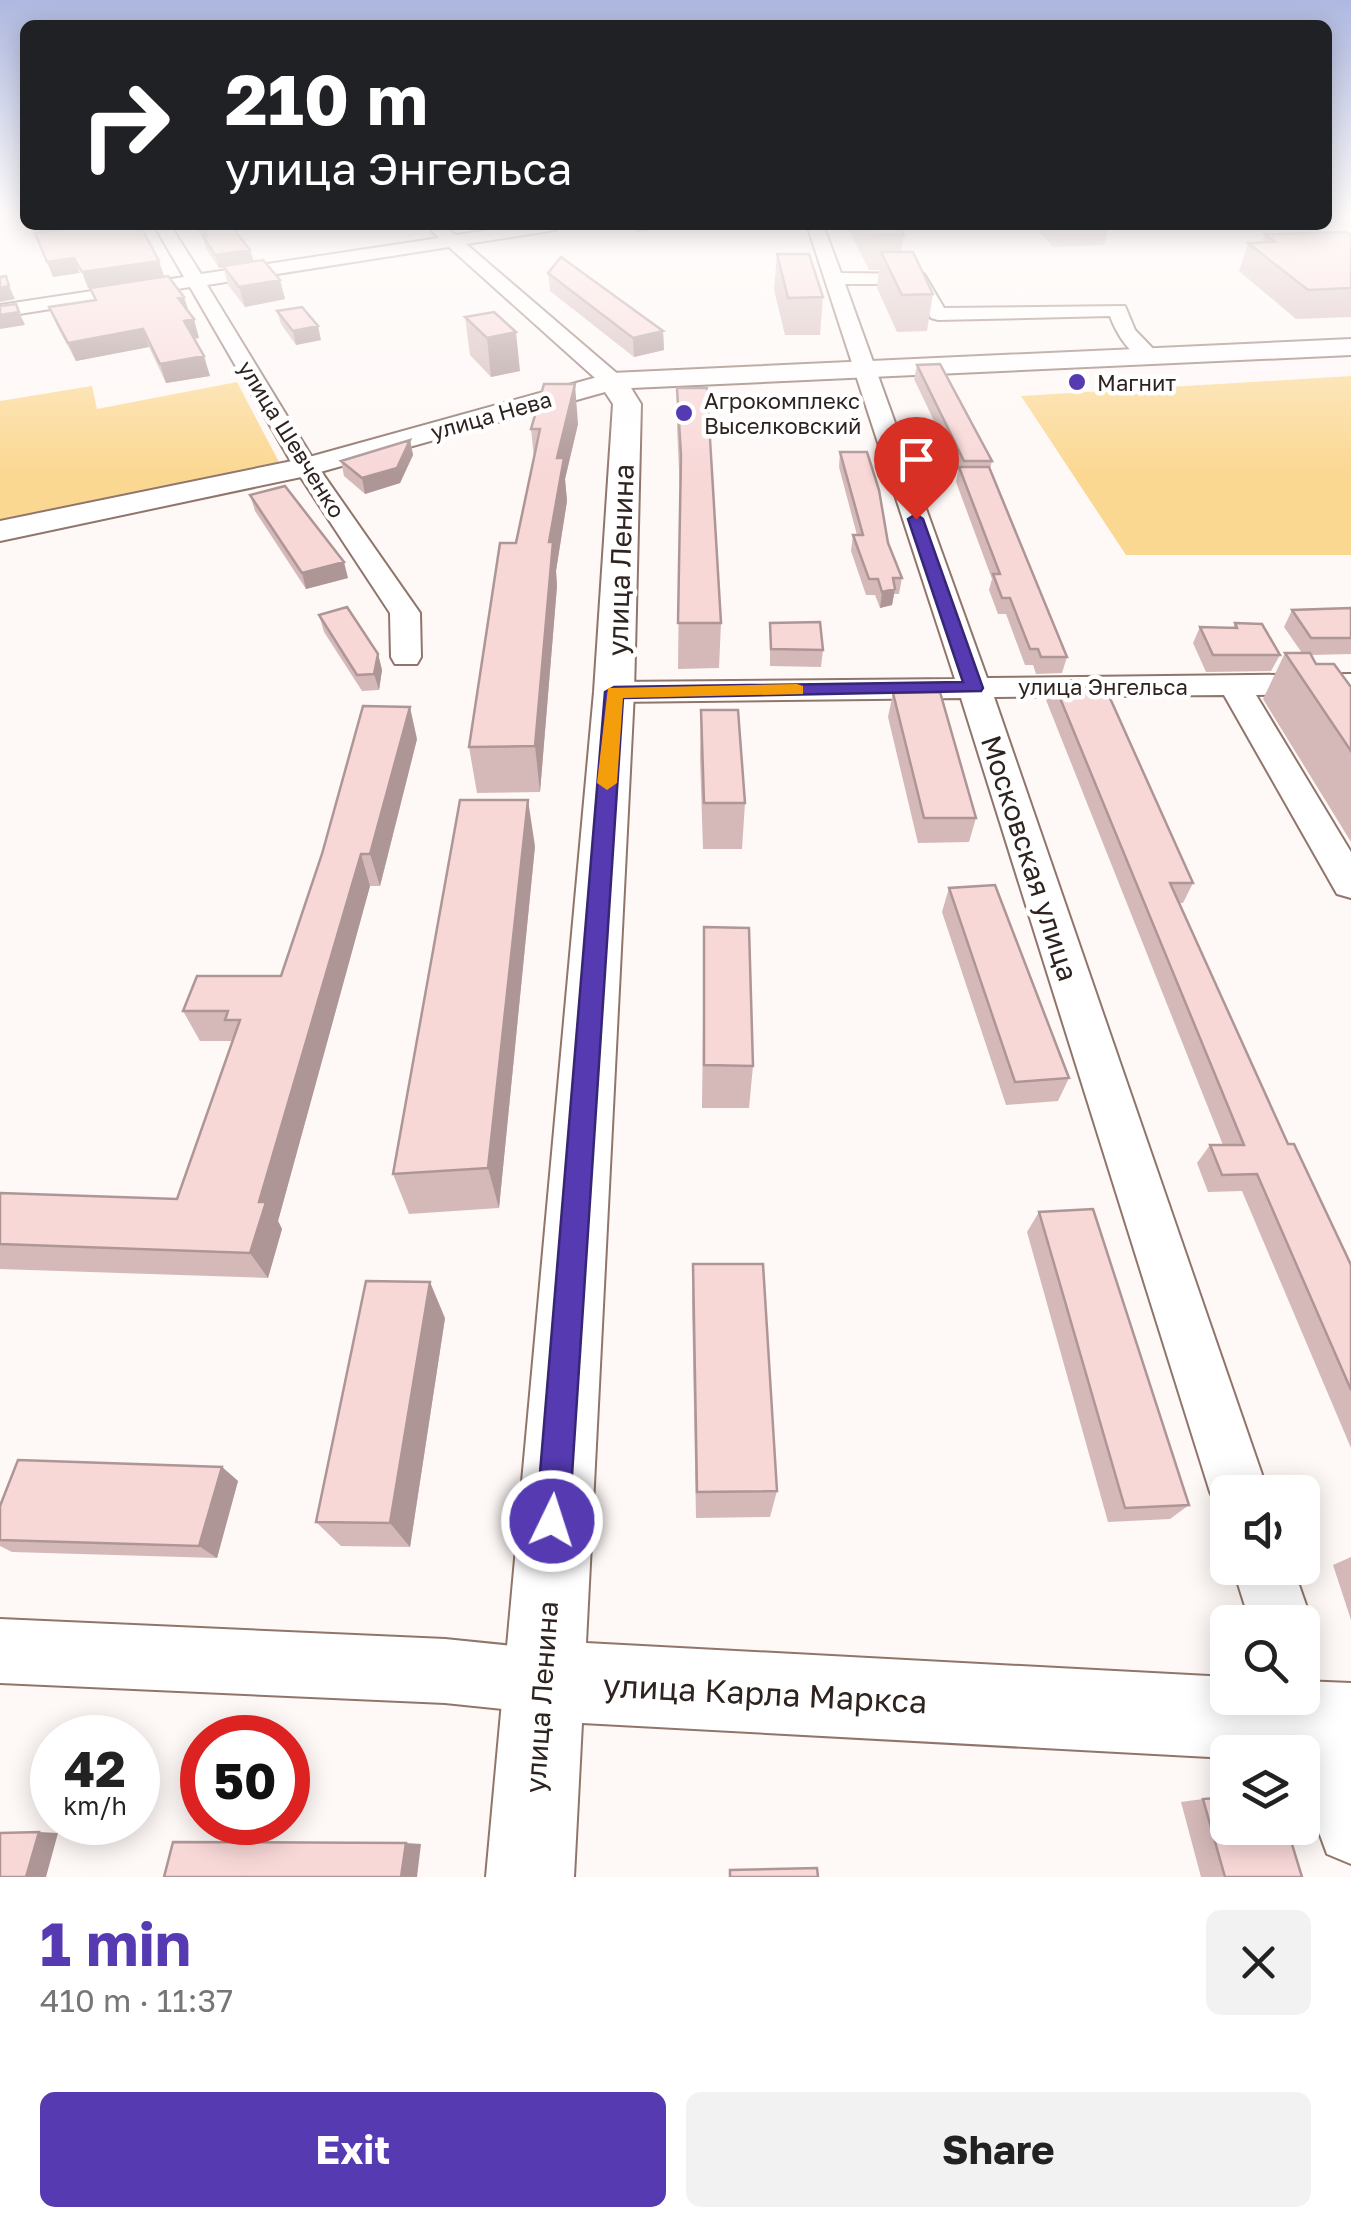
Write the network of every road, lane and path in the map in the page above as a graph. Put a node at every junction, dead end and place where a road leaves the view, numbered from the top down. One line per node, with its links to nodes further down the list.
1 (72, 300): 6 (street)
2 (207, 300): 11 (street, улица Шевченко)
3 (519, 300): 10 (street)
4 (842, 300): 9 (street, Московская улица)
5 (930, 300): 8 (street)
6 (0, 311)
7 (1351, 347): 8 (main road, улица Нева)
8 (1150, 357): 9 (main road, улица Нева)
9 (864, 370): 10 (main road, улица Нева); 16 (street, Московская улица)
10 (612, 381): 11 (main road, улица Нева); 17 (main road, улица Ленина)
11 (306, 466): 12 (main road, улица Нева); 13 (street, улица Шевченко)
12 (0, 531)
13 (406, 657)
14 (1351, 684): 15 (street, улица Энгельса)
15 (1234, 685): 16 (street, улица Энгельса); 18 (street)
16 (974, 688): 17 (street, улица Энгельса); 19 (street, Московская улица)
17 (614, 692): 21 (main road, улица Ленина)
18 (1351, 884)
19 (1233, 1475)
20 (0, 1651): 21 (street, улица Карла Маркса)
21 (543, 1681): 22 (main road, улица Карла Маркса); 24 (main road, улица Ленина)
22 (1323, 1711): 23 (street)
23 (1351, 1830)
24 (530, 1877)

